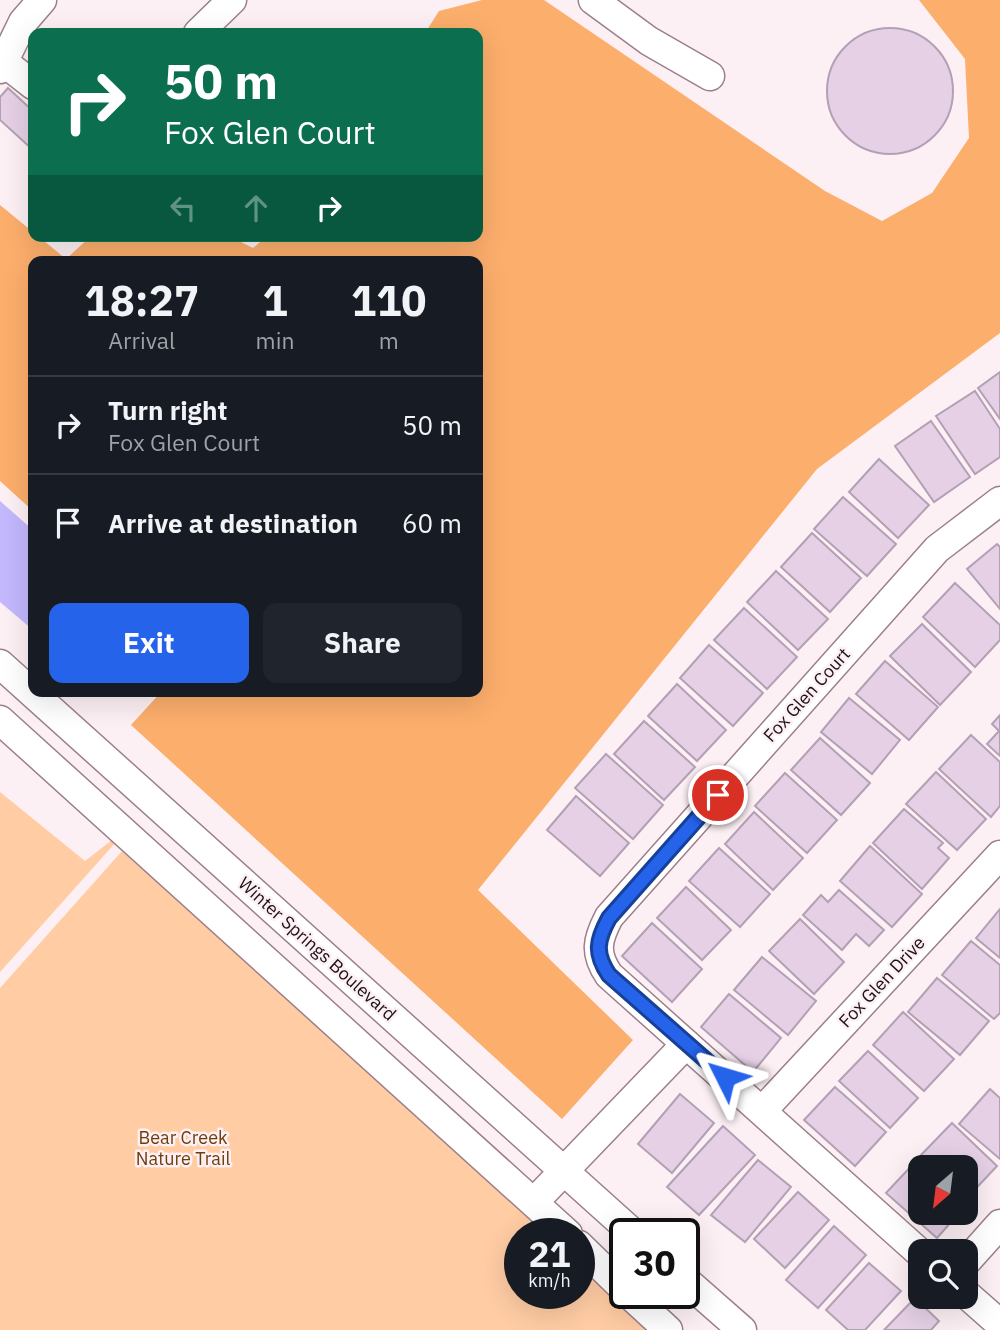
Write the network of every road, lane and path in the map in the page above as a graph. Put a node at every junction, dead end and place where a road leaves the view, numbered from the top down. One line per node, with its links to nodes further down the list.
1 (42, 0): 5 (street)
2 (232, 0): 4 (street)
3 (593, 0): 6 (street)
4 (203, 28)
5 (2, 66): 7 (street)
6 (710, 76)
7 (28, 82)
8 (1000, 501): 14 (street, Fox Glen Court)
9 (0, 664): 10 (street, Winter Springs Boulevard)
10 (28, 689)
11 (37, 697): 16 (street, Winter Springs Boulevard)
12 (0, 720): 17 (street)
13 (1000, 855): 15 (street, Fox Glen Drive)
14 (686, 1044): 15 (street, Fox Glen Court); 16 (street)
15 (764, 1110): 21 (street, Fox Glen Court)
16 (565, 1171): 17 (street); 19 (street, Winter Springs Boulevard)
17 (535, 1201): 18 (street)
18 (552, 1218)
19 (616, 1218)
20 (1000, 1224): 22 (street)
21 (908, 1242)
22 (978, 1249)
23 (595, 1261): 24 (street)
24 (609, 1275)
25 (700, 1293): 30 (street)
26 (978, 1305): 28 (street)
27 (645, 1309): 29 (street)
28 (1000, 1324)
29 (668, 1330)
30 (742, 1330)

